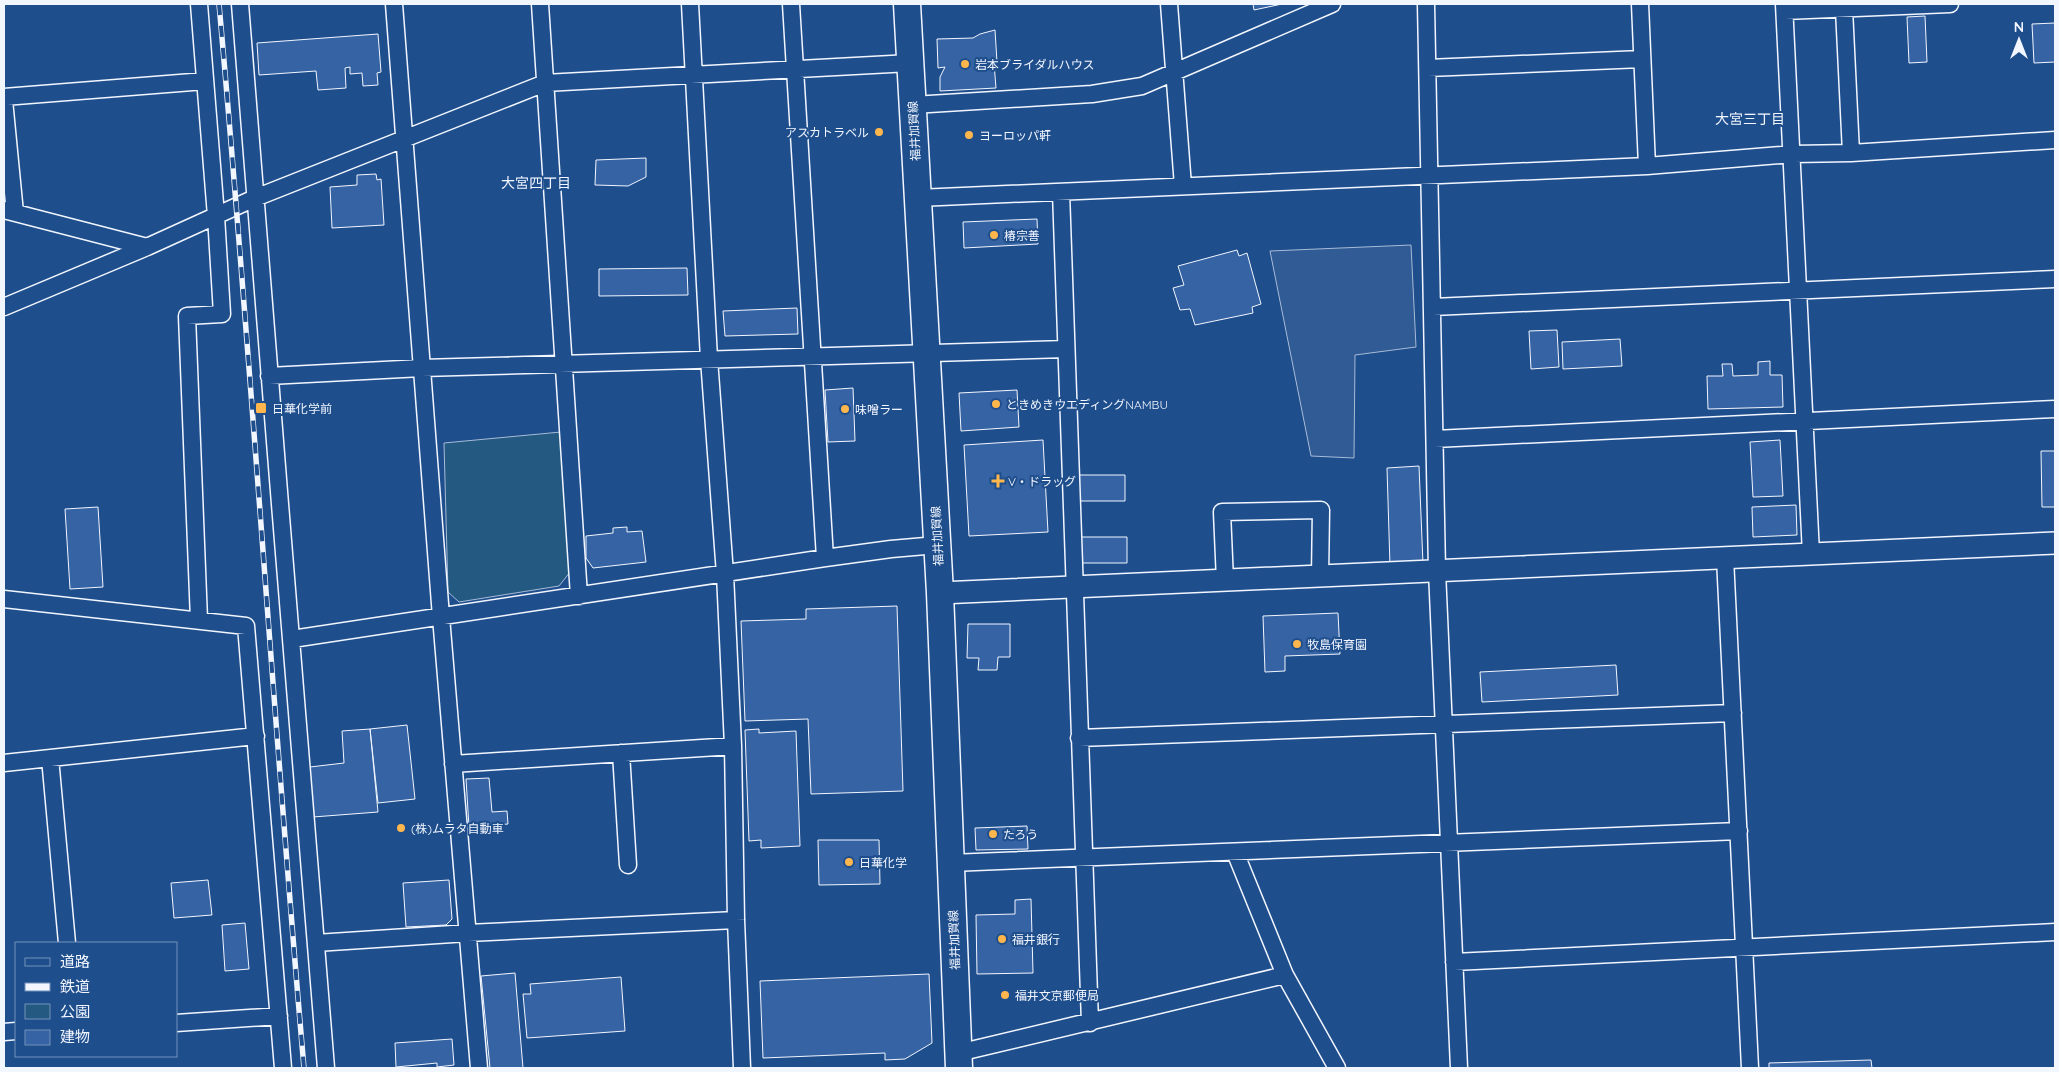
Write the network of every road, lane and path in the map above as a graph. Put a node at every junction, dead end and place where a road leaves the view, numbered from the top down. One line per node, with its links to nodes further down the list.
1 (199, 4): 21 (street)
2 (240, 4): 33 (street)
3 (394, 4): 25 (street)
4 (540, 4): 22 (street)
5 (690, 4): 20 (street)
6 (791, 4): 18 (street)
7 (907, 4): 16 (main road, 福井加賀線)
8 (1169, 4): 19 (street)
9 (1332, 4): 19 (street)
10 (1426, 4): 17 (street)
11 (1640, 4): 15 (street)
12 (1950, 4): 14 (street)
13 (1784, 8): 14 (street); 28 (street)
14 (1844, 9): 27 (street)
15 (1642, 59): 17 (street); 29 (street)
16 (910, 63): 18 (street); 24 (main road, 福井加賀線)
17 (1428, 68): 30 (street)
18 (795, 69): 20 (street); 44 (street)
19 (1174, 73): 24 (street); 31 (street)
20 (694, 74): 22 (street); 45 (street)
21 (205, 81): 23 (street); 36 (street)
22 (545, 83): 25 (street); 46 (street)
23 (4, 98): 35 (street)
24 (913, 105): 34 (main road, 福井加賀線)
25 (404, 139): 33 (street); 47 (street)
26 (2055, 140): 27 (street)
27 (1852, 152): 28 (street)
28 (1793, 154): 29 (street); 39 (street)
29 (1647, 166): 30 (street)
30 (1430, 176): 31 (street); 41 (street)
31 (1183, 186): 32 (street)
32 (1061, 192): 34 (street); 42 (street)
33 (255, 198): 36 (street); 48 (street)
34 (918, 198): 43 (main road, 福井加賀線)
35 (10, 212): 37 (street)
36 (216, 216): 37 (street); 66 (street)
37 (148, 247): 40 (street)
38 (2055, 280): 39 (street)
39 (1798, 292): 41 (street); 50 (street)
40 (4, 307)
41 (1433, 307): 51 (street)
42 (1066, 349): 43 (street); 61 (street)
43 (927, 354): 44 (street); 53 (main road, 福井加賀線)
44 (812, 356): 45 (street); 55 (street)
45 (709, 360): 46 (street); 58 (street)
46 (564, 364): 47 (street); 63 (street)
47 (422, 368): 48 (street); 65 (street)
48 (269, 376): 67 (street)
49 (2055, 408): 50 (street)
50 (1804, 421): 51 (street); 54 (street)
51 (1435, 438): 57 (street)
52 (2055, 543): 54 (street)
53 (937, 545): 55 (street); 62 (main road, 福井加賀線)
54 (1810, 554): 56 (street)
55 (825, 558): 58 (street)
56 (1725, 558): 57 (street); 68 (street)
57 (1437, 571): 59 (street); 69 (street)
58 (725, 574): 63 (street); 72 (street)
59 (1320, 577): 60 (street); 60 (street)
60 (1225, 581): 61 (street)
61 (1074, 588): 62 (street); 71 (street)
62 (940, 593): 81 (main road, 福井加賀線)
63 (579, 596): 65 (street)
64 (4, 599): 66 (street)
65 (441, 617): 67 (street); 76 (street)
66 (199, 620): 70 (street)
67 (292, 639): 87 (street)
68 (1733, 713): 69 (street); 77 (street)
69 (1444, 724): 71 (street); 78 (street)
70 (256, 736): 74 (street); 91 (street)
71 (1079, 738): 80 (street)
72 (733, 746): 73 (street); 83 (street)
73 (621, 754): 76 (street); 82 (street)
74 (50, 758): 75 (street); 86 (street)
75 (4, 763)
76 (453, 764): 85 (street)
77 (1739, 831): 78 (street); 88 (street)
78 (1449, 844): 79 (street); 89 (street)
79 (1235, 852): 80 (street); 90 (street)
80 (1084, 859): 81 (street); 92 (street)
81 (951, 863): 94 (main road, 福井加賀線)
82 (628, 865)
83 (736, 920): 85 (street); 98 (street)
84 (2055, 932): 88 (street)
85 (468, 933): 87 (street); 97 (street)
86 (67, 942)
87 (316, 944): 96 (street)
88 (1744, 947): 89 (street); 101 (street)
89 (1454, 962): 100 (street)
90 (1285, 976): 92 (street); 99 (street)
91 (279, 1016): 93 (street); 95 (street)
92 (1090, 1022): 94 (street)
93 (178, 1023)
94 (958, 1061)
95 (283, 1068)
96 (326, 1068)
97 (479, 1068)
98 (742, 1068)
99 (1337, 1068)
100 (1459, 1068)
101 (1750, 1068)

